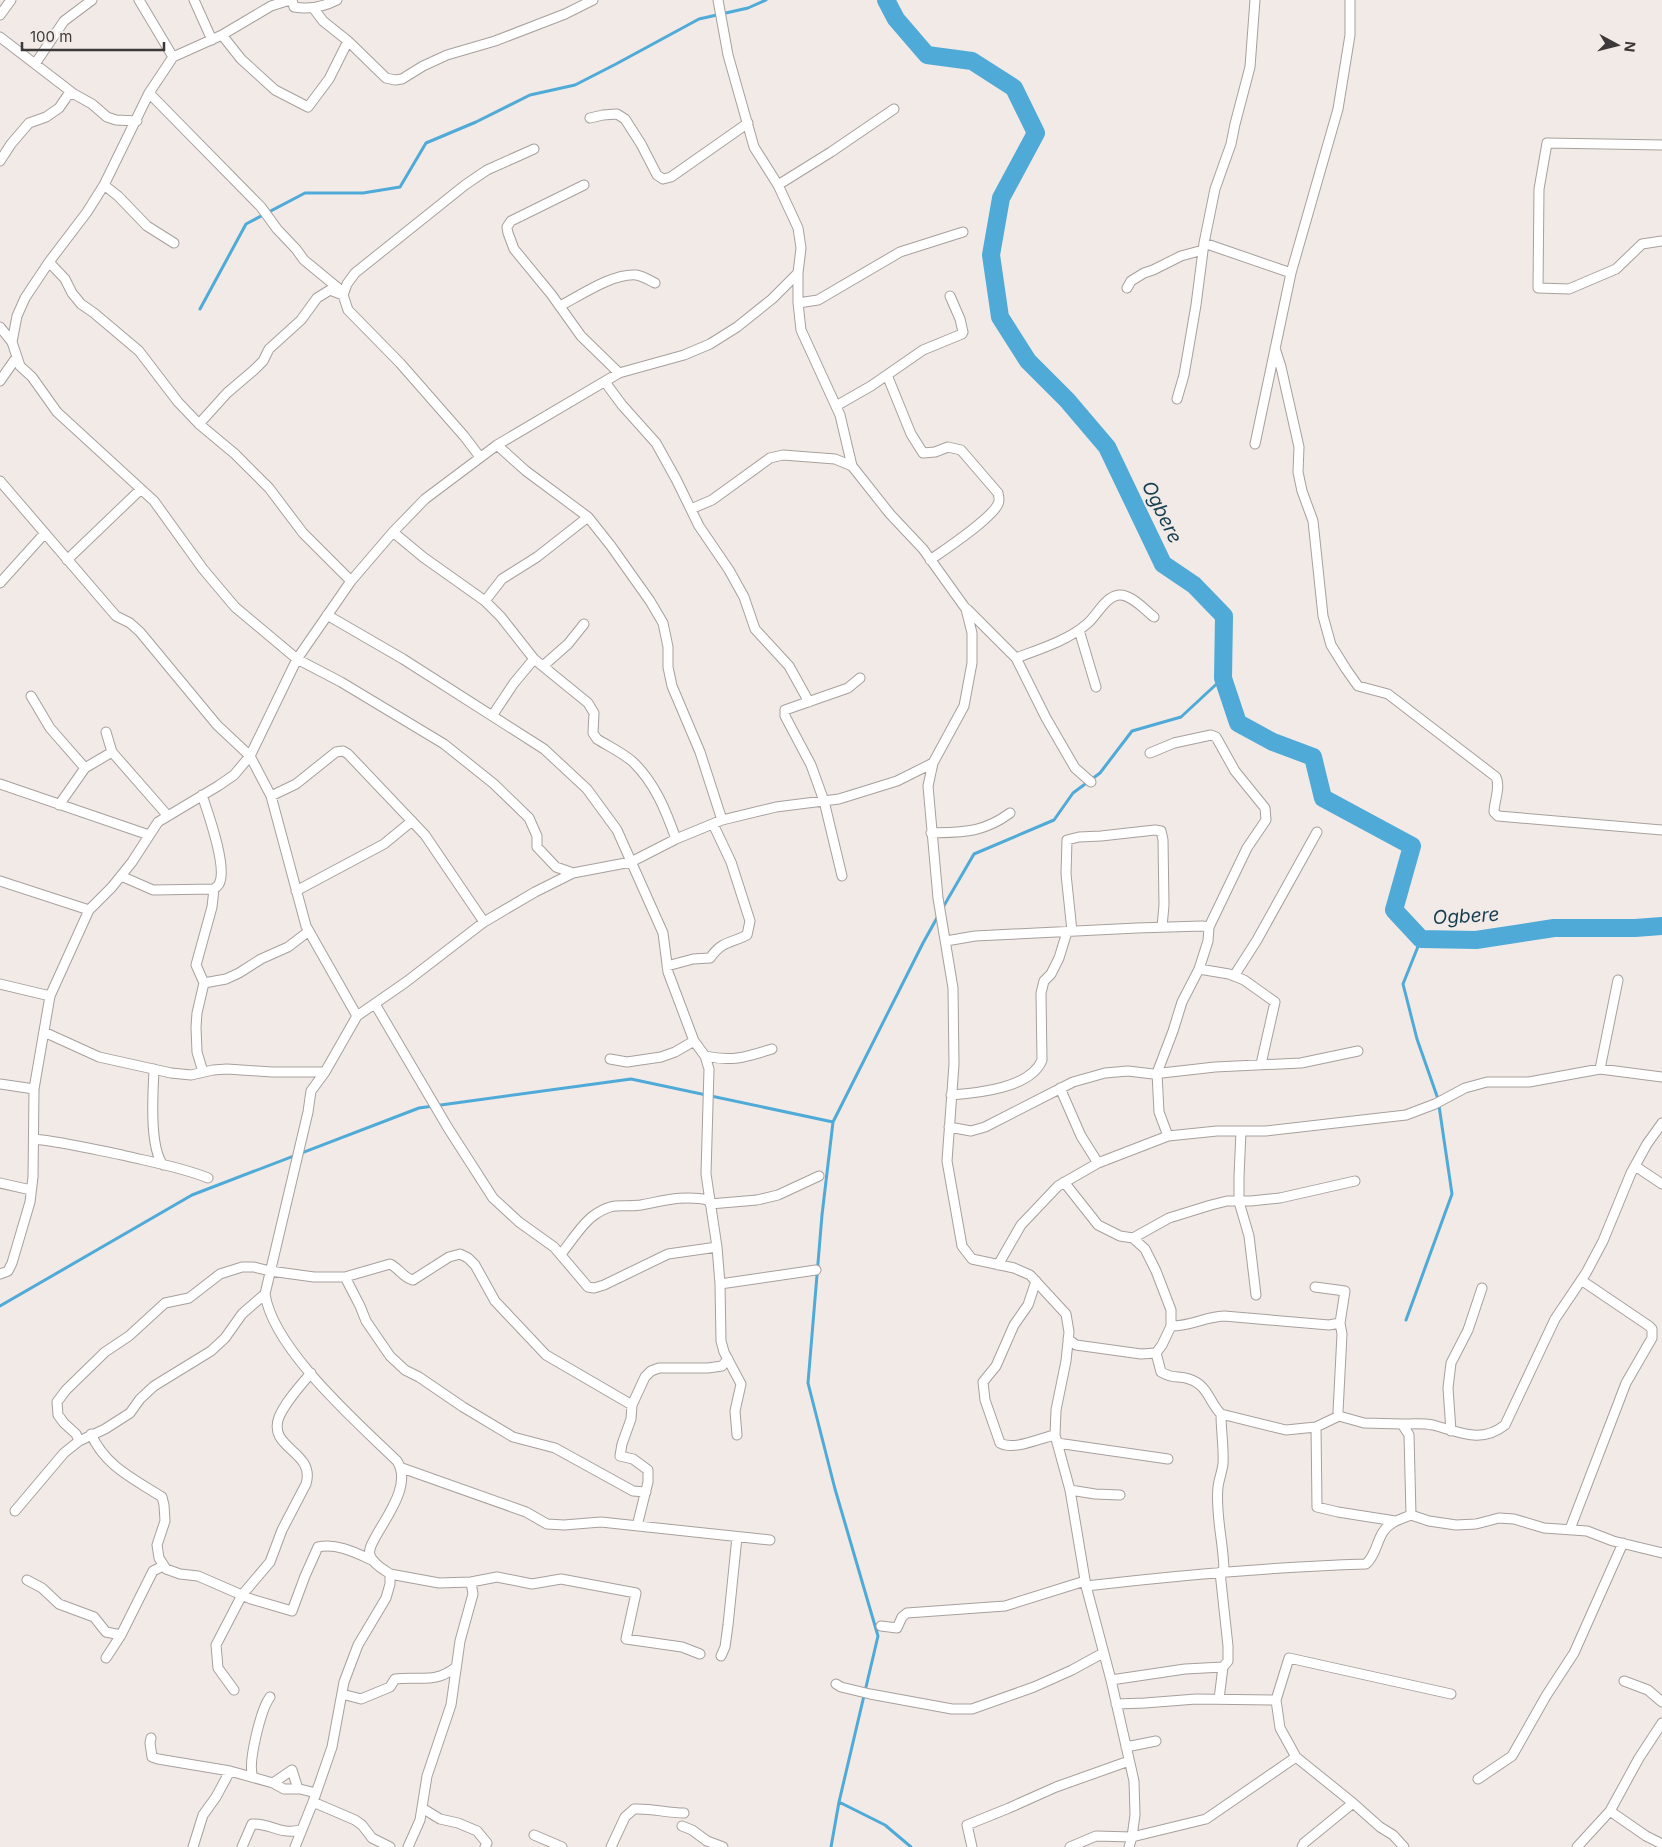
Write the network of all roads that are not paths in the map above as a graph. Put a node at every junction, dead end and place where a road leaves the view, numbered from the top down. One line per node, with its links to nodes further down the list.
1 (11, 0): 12 (street)
2 (92, 0): 18 (street)
3 (139, 0): 17 (street)
4 (194, 0): 15 (street)
5 (291, 0): 11 (street); 13 (street)
6 (337, 0): 11 (street)
7 (593, 0): 16 (street)
8 (718, 0): 24 (street)
9 (1255, 0): 34 (street)
10 (1350, 0): 37 (street)
11 (314, 9): 16 (street)
12 (0, 15)
13 (222, 35): 15 (street); 16 (street)
14 (0, 37): 18 (street)
15 (212, 40): 17 (street)
16 (348, 41)
17 (173, 57): 19 (street)
18 (34, 64): 20 (street)
19 (149, 93): 23 (street); 40 (street)
20 (74, 94): 23 (street); 27 (street)
21 (894, 109): 30 (street)
22 (590, 118): 24 (street)
23 (137, 121): 28 (street)
24 (748, 123): 30 (street)
25 (1662, 145): 32 (street)
26 (534, 149): 40 (street)
27 (0, 161)
28 (104, 185): 33 (street); 35 (street)
29 (584, 185): 43 (street)
30 (778, 185): 36 (street)
31 (963, 232): 42 (street)
32 (1662, 241)
33 (174, 243)
34 (1204, 247): 37 (street); 39 (street); 52 (street)
35 (49, 262): 45 (street); 54 (street)
36 (798, 273): 42 (street); 48 (street)
37 (1291, 274): 46 (street)
38 (655, 283): 43 (street)
39 (1127, 288)
40 (343, 295): 54 (street); 57 (street)
41 (950, 296): 49 (street)
42 (798, 303): 53 (street)
43 (560, 306): 48 (street)
44 (0, 327): 45 (street)
45 (12, 342): 47 (street)
46 (1275, 348): 55 (street); 101 (street)
47 (16, 358): 50 (street); 60 (street)
48 (619, 373): 51 (street)
49 (887, 375): 53 (street); 66 (street)
50 (0, 381)
51 (605, 382): 56 (street); 61 (street)
52 (1177, 400)
53 (836, 406): 58 (street)
54 (199, 424): 67 (street)
55 (1256, 444)
56 (497, 445): 57 (street); 62 (street)
57 (480, 457): 63 (street)
58 (852, 466): 61 (street); 66 (street)
59 (0, 481): 64 (street)
60 (141, 489): 65 (street); 76 (street)
61 (691, 509): 82 (street)
62 (588, 516): 69 (street); 98 (street)
63 (393, 532): 67 (street); 69 (street)
64 (45, 533): 65 (street); 68 (street)
65 (67, 560): 87 (street)
66 (930, 560): 70 (street)
67 (351, 581): 71 (street)
68 (0, 583)
69 (485, 601): 77 (street)
70 (966, 609): 75 (street); 88 (street)
71 (328, 615): 76 (street); 83 (street)
72 (1154, 617): 74 (street)
73 (584, 624): 78 (street)
74 (1079, 630): 75 (street); 80 (street)
75 (1016, 658): 90 (street)
76 (297, 659): 87 (street); 107 (street)
77 (534, 659): 78 (street); 83 (street)
78 (543, 666): 105 (street)
79 (860, 678): 82 (street)
80 (1096, 687)
81 (31, 696): 89 (street)
82 (809, 702): 94 (street)
83 (492, 716): 106 (street)
84 (106, 732): 85 (street)
85 (112, 752): 89 (street); 97 (street)
86 (1150, 754): 116 (street)
87 (250, 756): 92 (street); 93 (street)
88 (933, 763): 94 (street); 103 (street)
89 (85, 768): 95 (street)
90 (1091, 782)
91 (0, 784): 95 (street)
92 (202, 795): 97 (street); 111 (street)
93 (271, 796): 99 (street); 112 (street)
94 (824, 800): 98 (street); 109 (street)
95 (59, 805): 104 (street)
96 (1010, 813): 103 (street)
97 (168, 816): 104 (street)
98 (722, 820): 100 (street)
99 (412, 821): 112 (street); 114 (street)
100 (712, 824): 105 (street); 120 (street)
101 (1662, 830)
102 (1317, 832): 122 (street)
103 (931, 833): 119 (street)
104 (149, 835): 108 (street)
105 (676, 839): 106 (street)
106 (631, 862): 107 (street); 120 (street)
107 (573, 873): 114 (street)
108 (121, 876): 111 (street); 113 (street)
109 (842, 876)
110 (0, 881): 113 (street)
111 (214, 889): 124 (street)
112 (296, 891): 117 (street)
113 (89, 910): 126 (street)
114 (484, 922): 127 (street)
115 (1162, 927): 116 (street); 118 (street); 118 (street)
116 (1209, 927): 121 (street)
117 (309, 931): 124 (street); 128 (street)
118 (1070, 932): 119 (street); 145 (street)
119 (946, 941): 145 (street)
120 (667, 966): 130 (street)
121 (1199, 969): 122 (street); 140 (street)
122 (1234, 976): 135 (street)
123 (1618, 980): 136 (street)
124 (204, 983): 138 (street)
125 (0, 984): 126 (street)
126 (50, 996): 129 (street)
127 (375, 1004): 128 (street); 165 (street)
128 (358, 1016): 139 (street)
129 (44, 1032): 137 (street); 144 (street)
130 (694, 1041): 133 (street); 134 (street)
131 (772, 1049): 133 (street)
132 (1358, 1052): 135 (street)
133 (705, 1056): 161 (street)
134 (610, 1059)
135 (1261, 1064): 140 (street)
136 (1600, 1069): 141 (street); 148 (street)
137 (154, 1070): 138 (street); 152 (street)
138 (203, 1072): 139 (street)
139 (325, 1072): 168 (street)
140 (1157, 1073): 143 (street); 149 (street)
141 (1662, 1077)
142 (0, 1084): 144 (street)
143 (1060, 1088): 147 (street); 151 (street)
144 (34, 1089): 150 (street)
145 (951, 1096): 147 (street)
146 (1662, 1123): 153 (street)
147 (949, 1127): 166 (street)
148 (1241, 1131): 149 (street); 162 (street)
149 (1168, 1136): 151 (street)
150 (34, 1139): 152 (street); 160 (street)
151 (1098, 1163): 157 (street)
152 (162, 1165): 155 (street)
153 (1635, 1166): 159 (street); 171 (street)
154 (819, 1176): 161 (street)
155 (208, 1178)
156 (1355, 1181): 162 (street)
157 (1064, 1182): 163 (street); 166 (street)
158 (0, 1183): 160 (street)
159 (1662, 1184)
160 (31, 1190): 169 (street)
161 (710, 1202): 164 (street); 165 (street)
162 (1239, 1202): 163 (street); 177 (street)
163 (1133, 1238): 179 (street)
164 (717, 1247): 165 (street); 173 (street)
165 (561, 1254)
166 (998, 1265): 172 (street)
167 (816, 1270): 173 (street)
168 (270, 1271): 170 (street); 176 (street); 193 (street)
169 (0, 1274)
170 (345, 1277): 184 (street); 197 (street)
171 (1581, 1280): 189 (street); 203 (street)
172 (1036, 1281): 180 (street); 192 (street)
173 (720, 1284): 182 (street)
174 (1316, 1287): 178 (street)
175 (1482, 1288): 189 (street)
176 (265, 1294): 183 (street); 190 (street)
177 (1256, 1295)
178 (1340, 1324): 179 (street); 186 (street)
179 (1171, 1326): 181 (street)
180 (1068, 1339): 181 (street); 192 (street)
181 (1156, 1353): 185 (street)
182 (728, 1360): 184 (street); 191 (street)
183 (311, 1372): 195 (street); 215 (street)
184 (632, 1405): 197 (street)
185 (1221, 1414): 188 (street); 210 (street)
186 (1340, 1416): 187 (street); 188 (street)
187 (1402, 1424): 189 (street); 200 (street)
188 (1316, 1428): 201 (street)
189 (1451, 1431)
190 (91, 1434): 193 (street); 209 (street)
191 (737, 1435)
192 (1056, 1439): 194 (street); 196 (street)
193 (79, 1440): 199 (street)
194 (1168, 1459)
195 (402, 1468): 202 (street); 208 (street)
196 (1070, 1490): 198 (street); 214 (street)
197 (646, 1492): 202 (street)
198 (1120, 1495)
199 (15, 1511)
200 (1411, 1515): 201 (street); 203 (street)
201 (1395, 1521): 210 (street)
202 (637, 1526): 204 (street)
203 (1570, 1529): 206 (street)
204 (737, 1537): 205 (street); 220 (street)
205 (770, 1540)
206 (1623, 1543): 207 (street); 243 (street)
207 (1662, 1553)
208 (374, 1561): 211 (street); 215 (street)
209 (163, 1566): 215 (street); 217 (street)
210 (1222, 1572): 214 (street); 223 (street)
211 (390, 1574): 213 (street); 228 (street)
212 (27, 1580): 217 (street)
213 (472, 1582): 219 (street); 222 (street)
214 (1085, 1584): 216 (street); 218 (street)
215 (242, 1595): 227 (street)
216 (881, 1626)
217 (121, 1635): 221 (street)
218 (1103, 1653): 224 (street); 226 (street)
219 (700, 1654)
220 (721, 1656)
221 (106, 1658)
222 (456, 1667): 228 (street); 248 (street)
223 (1223, 1667): 224 (street); 231 (street)
224 (1111, 1680): 234 (street)
225 (1624, 1681): 233 (street)
226 (836, 1684)
227 (234, 1690)
228 (342, 1694): 246 (street)
229 (1451, 1694): 232 (street)
230 (270, 1697): 242 (street)
231 (1219, 1699): 232 (street); 234 (street)
232 (1276, 1700): 239 (street)
233 (1662, 1702)
234 (1116, 1704): 238 (street)
235 (1662, 1723): 249 (street)
236 (151, 1738): 241 (street)
237 (1156, 1741): 238 (street)
238 (1126, 1747): 240 (street)
239 (1296, 1757): 247 (street); 254 (street)
240 (1129, 1761): 254 (street); 265 (street)
241 (230, 1770): 242 (street); 256 (street)
242 (253, 1778): 244 (street)
243 (1478, 1779)
244 (273, 1782): 245 (street); 245 (street)
245 (298, 1789): 246 (street)
246 (314, 1797): 252 (street); 259 (street)
247 (1353, 1802): 269 (street); 270 (street)
248 (422, 1808): 260 (street); 261 (street)
249 (1610, 1811): 255 (street); 271 (street)
250 (684, 1813): 263 (street)
251 (682, 1826): 264 (street)
252 (302, 1830): 257 (street); 258 (street)
253 (534, 1835): 262 (street)
254 (1132, 1838): 266 (street); 267 (street); 268 (street)
255 (1662, 1844)
256 (193, 1847)
257 (242, 1847)
258 (295, 1847)
259 (390, 1847)
260 (408, 1847)
261 (485, 1847)
262 (562, 1847)
263 (611, 1847)
264 (723, 1847)
265 (972, 1847)
266 (1070, 1847)
267 (1129, 1847)
268 (1139, 1847)
269 (1302, 1847)
270 (1404, 1847)
271 (1577, 1847)

